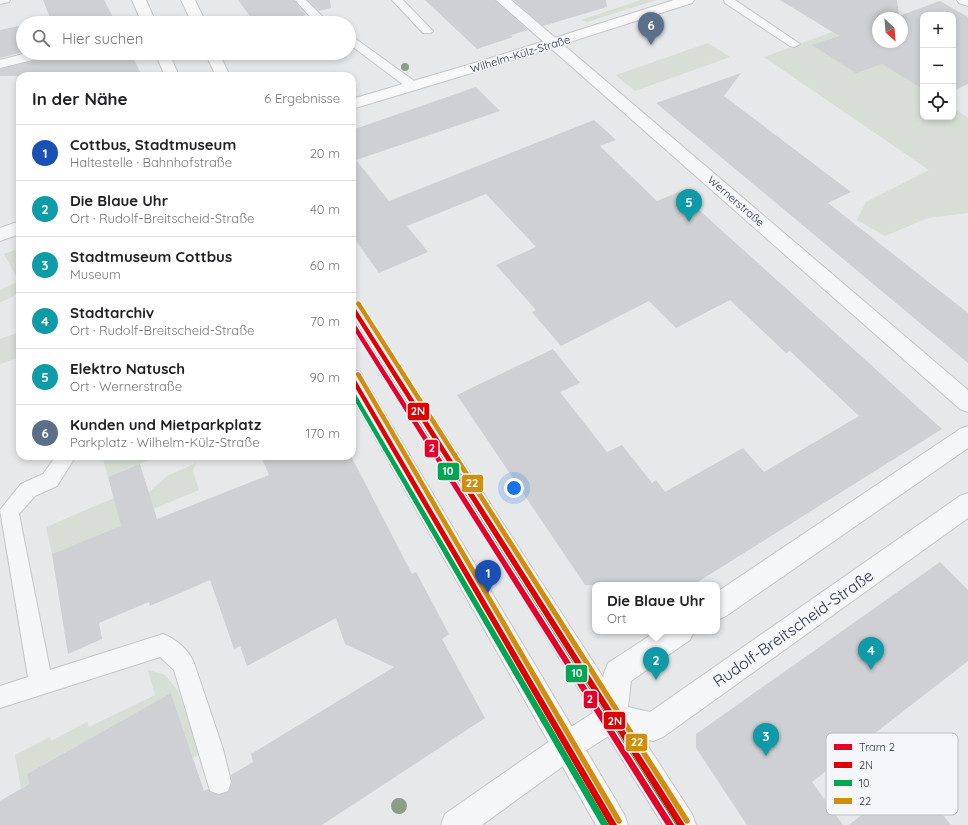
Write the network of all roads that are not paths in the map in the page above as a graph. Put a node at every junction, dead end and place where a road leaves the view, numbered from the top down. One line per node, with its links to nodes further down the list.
1 (5, 0): 9 (lane)
2 (139, 0): 12 (street)
3 (188, 0): 13 (street)
4 (300, 0): 14 (lane)
5 (397, 0): 15 (lane)
6 (502, 0): 16 (street, Wernerstraße)
7 (687, 0): 16 (street, Wilhelm-Külz-Straße)
8 (964, 0): 11 (street)
9 (0, 1)
10 (729, 1): 17 (lane)
11 (968, 2)
12 (146, 16)
13 (196, 16)
14 (314, 16)
15 (427, 31)
16 (554, 43): 25 (street, Wilhelm-Külz-Straße); 31 (street, Wernerstraße)
17 (794, 44)
18 (356, 47): 25 (lane)
19 (16, 60): 22 (street)
20 (165, 60): 23 (street)
21 (215, 60): 24 (street)
22 (0, 64)
23 (170, 72)
24 (221, 72)
25 (413, 86): 26 (street, Wilhelm-Külz-Straße)
26 (356, 103)
27 (16, 228): 28 (street)
28 (0, 235)
29 (356, 313): 39 (street)
30 (356, 385): 40 (street)
31 (968, 403)
32 (968, 436): 35 (street)
33 (64, 460): 37 (lane)
34 (968, 504): 39 (street, Rudolf-Breitscheid-Straße)
35 (720, 605)
36 (676, 634): 39 (street)
37 (41, 684): 38 (lane); 41 (lane)
38 (0, 697)
39 (612, 718): 40 (street); 44 (street)
40 (567, 746): 42 (street); 43 (street)
41 (219, 782)
42 (456, 825)
43 (613, 825)
44 (681, 825)

